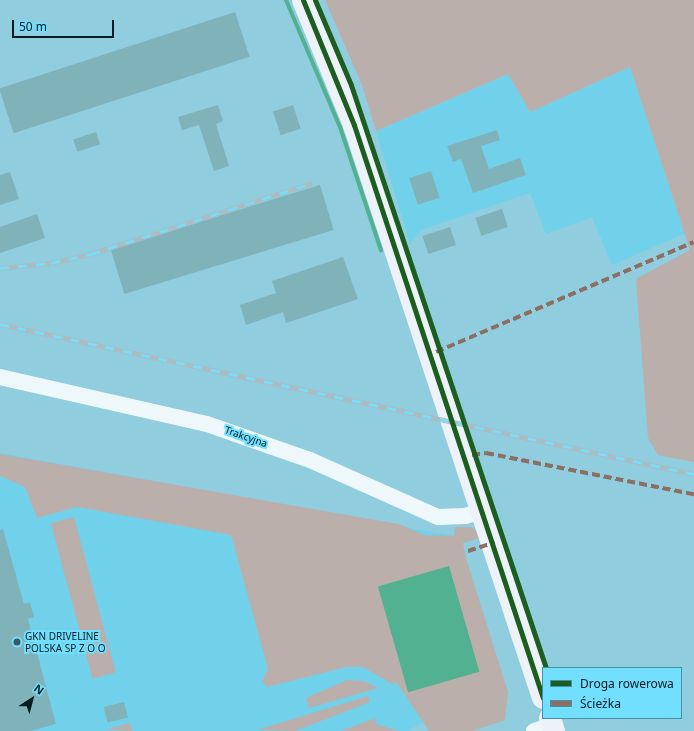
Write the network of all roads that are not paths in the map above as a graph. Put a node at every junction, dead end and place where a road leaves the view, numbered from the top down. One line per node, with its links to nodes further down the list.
1 (303, 0): 3 (street)
2 (0, 377): 3 (street, Trakcyjna)
3 (482, 511): 4 (street)
4 (542, 695)

